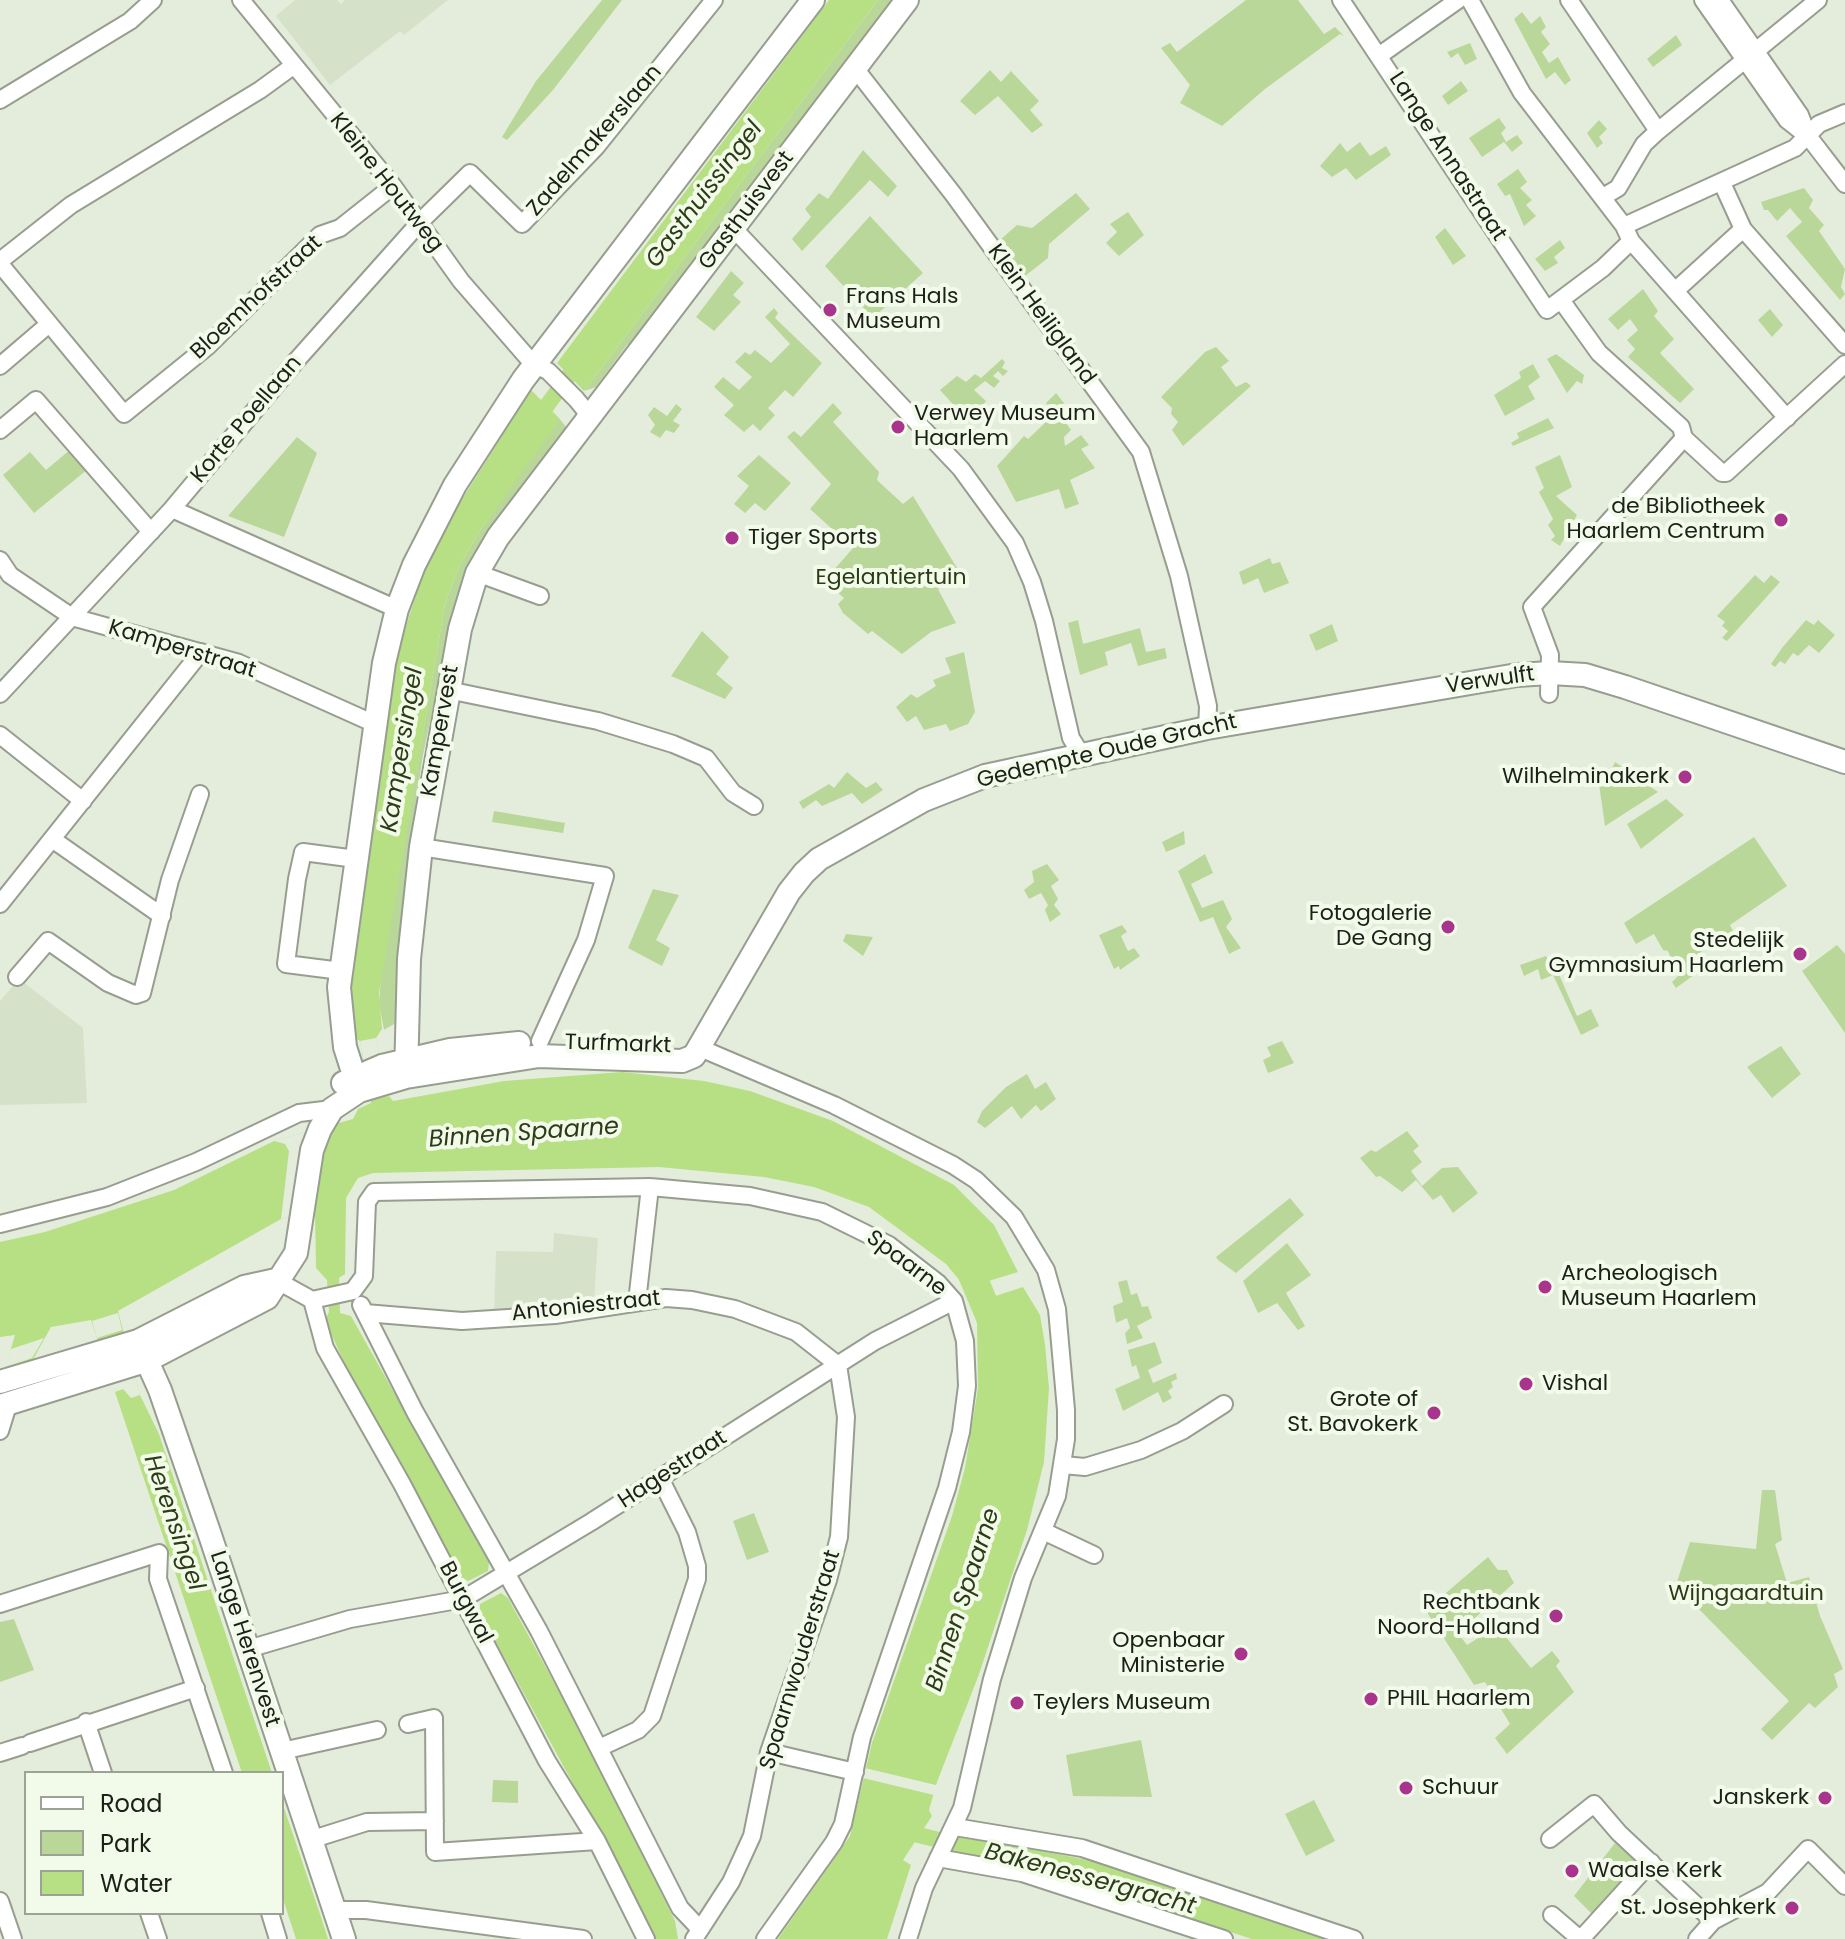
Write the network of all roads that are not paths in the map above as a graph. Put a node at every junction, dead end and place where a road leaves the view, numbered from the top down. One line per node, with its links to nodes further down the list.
1 (153, 0): 17 (street)
2 (241, 0): 15 (street, Kleine Houtweg)
3 (714, 0): 21 (street, Zadelmakerslaan)
4 (813, 0): 37 (street)
5 (907, 0): 16 (street, Gasthuisvest)
6 (1458, 0): 13 (street)
7 (1470, 0): 25 (street)
8 (1569, 0): 19 (street)
9 (1703, 0): 14 (street)
10 (1720, 0): 14 (street)
11 (1818, 0): 14 (street)
12 (1346, 2): 13 (street, Lange Annastraat)
13 (1380, 55): 32 (street, Lange Annastraat)
14 (1750, 58): 19 (street); 20 (street)
15 (293, 66): 24 (street, Kleine Houtweg); 30 (street)
16 (854, 67): 28 (street, Gasthuisvest); 56 (street, Klein Heiligland)
17 (0, 100)
18 (1845, 113): 20 (street)
19 (1658, 131): 25 (street)
20 (1808, 136): 22 (street); 23 (street)
21 (470, 173): 26 (street, Korte Poellaan)
22 (1722, 183): 27 (street); 29 (street)
23 (1845, 184)
24 (393, 186): 26 (street, Kleine Houtweg); 33 (street, Bloemhofstraat)
25 (1603, 197): 29 (street)
26 (421, 221): 37 (street, Kleine Houtweg); 42 (street, Korte Poellaan)
27 (1743, 229): 31 (street); 34 (street)
28 (735, 230): 39 (street, Gasthuisvest); 58 (street)
29 (1628, 233): 31 (street); 32 (street)
30 (0, 262): 33 (street)
31 (1675, 291): 38 (street)
32 (1554, 305): 41 (street, Lange Annastraat)
33 (49, 324): 36 (street)
34 (1845, 345)
35 (1845, 364): 38 (street)
36 (0, 366)
37 (541, 368): 39 (street, Kleine Houtweg); 48 (street)
38 (1787, 418): 41 (street, Lange Annastraat)
39 (587, 422): 45 (street, Kampervest)
40 (0, 430): 43 (street)
41 (1689, 444): 51 (street)
42 (172, 509): 43 (street, Korte Poellaan); 48 (street)
43 (151, 532): 49 (street, Korte Poellaan)
44 (0, 560): 46 (street, Kamperstraat)
45 (477, 573): 47 (street); 52 (street, Kampervest)
46 (5, 580): 49 (street, Kamperstraat)
47 (540, 596)
48 (397, 609): 55 (street)
49 (72, 617): 50 (street, Kamperstraat); 53 (street, Korte Poellaan)
50 (201, 652): 55 (street, Kamperstraat); 61 (street)
51 (1549, 684): 54 (street, Verwulft); 59 (street, Verwulft)
52 (448, 690): 62 (street); 64 (street, Kampervest)
53 (0, 694)
54 (1395, 695): 56 (street, Gedempte Oude Gracht)
55 (375, 724): 65 (street)
56 (1207, 728): 58 (street, Gedempte Oude Gracht)
57 (0, 735): 61 (street)
58 (1081, 754): 71 (street, Gedempte Oude Gracht)
59 (1845, 762)
60 (200, 794): 67 (street)
61 (83, 801): 63 (street)
62 (754, 806)
63 (52, 839): 66 (street); 67 (street)
64 (421, 847): 70 (street); 72 (street, Kampervest)
65 (356, 859): 68 (street); 68 (street)
66 (0, 904)
67 (162, 916): 69 (street)
68 (341, 971): 72 (street)
69 (17, 977)
70 (540, 1041): 71 (street, Turfmarkt); 72 (street, Turfmarkt)
71 (700, 1048): 72 (street, Turfmarkt); 88 (street)
72 (378, 1076): 73 (street, Turfmarkt)
73 (317, 1126): 75 (street); 76 (street)
74 (650, 1187): 77 (street, Spaarne); 78 (street, Spaarne); 79 (street)
75 (0, 1224)
76 (276, 1280): 77 (street); 81 (street)
77 (333, 1296): 80 (street); 93 (street, Burgwal)
78 (954, 1301): 83 (street, Hagestraat); 106 (street, Spaarne)
79 (637, 1302): 80 (street, Antoniestraat); 83 (street, Antoniestraat)
80 (365, 1313): 92 (street)
81 (136, 1353): 82 (street); 95 (street, Lange Herenvest)
82 (105, 1362): 84 (street); 86 (street)
83 (838, 1365): 89 (street, Hagestraat); 102 (street, Spaarnwouderstraat)
84 (0, 1382)
85 (1224, 1404): 88 (street)
86 (4, 1405): 87 (street)
87 (0, 1431)
88 (1063, 1465): 90 (street)
89 (660, 1478): 92 (street, Hagestraat); 100 (street)
90 (1043, 1531): 91 (street); 108 (street)
91 (1094, 1555)
92 (506, 1575): 93 (street, Hagestraat); 100 (street)
93 (463, 1599): 95 (street, Hagestraat); 111 (street, Burgwal)
94 (0, 1604): 96 (street)
95 (248, 1649): 101 (street, Lange Herenvest)
96 (196, 1688): 97 (street); 105 (street)
97 (86, 1722): 103 (street); 104 (street)
98 (408, 1724): 107 (street)
99 (377, 1730): 101 (street)
100 (599, 1748): 120 (street)
101 (282, 1751): 110 (street, Lange Herenvest)
102 (769, 1752): 106 (street); 120 (street, Spaarnwouderstraat)
103 (0, 1753)
104 (102, 1771)
105 (223, 1771)
106 (855, 1772): 127 (street, Spaarne)
107 (435, 1821): 110 (street); 111 (street)
108 (950, 1839): 128 (street); 129 (street); 130 (street)
109 (1550, 1839): 112 (street)
110 (310, 1840): 115 (street, Lange Herenvest)
111 (597, 1841): 126 (street, Burgwal)
112 (1651, 1862): 119 (street); 131 (street)
113 (1845, 1886): 119 (street)
114 (0, 1901): 121 (street)
115 (335, 1910): 124 (street, Lange Herenvest); 125 (street)
116 (150, 1915): 122 (street)
117 (271, 1915): 123 (street)
118 (1552, 1915): 131 (street)
119 (1713, 1921): 132 (street)
120 (697, 1934)
121 (13, 1939)
122 (158, 1939)
123 (278, 1939)
124 (344, 1939)
125 (583, 1939)
126 (646, 1939)
127 (765, 1939)
128 (908, 1939)
129 (1224, 1939)
130 (1354, 1939)
131 (1580, 1939)
132 (1697, 1939)

